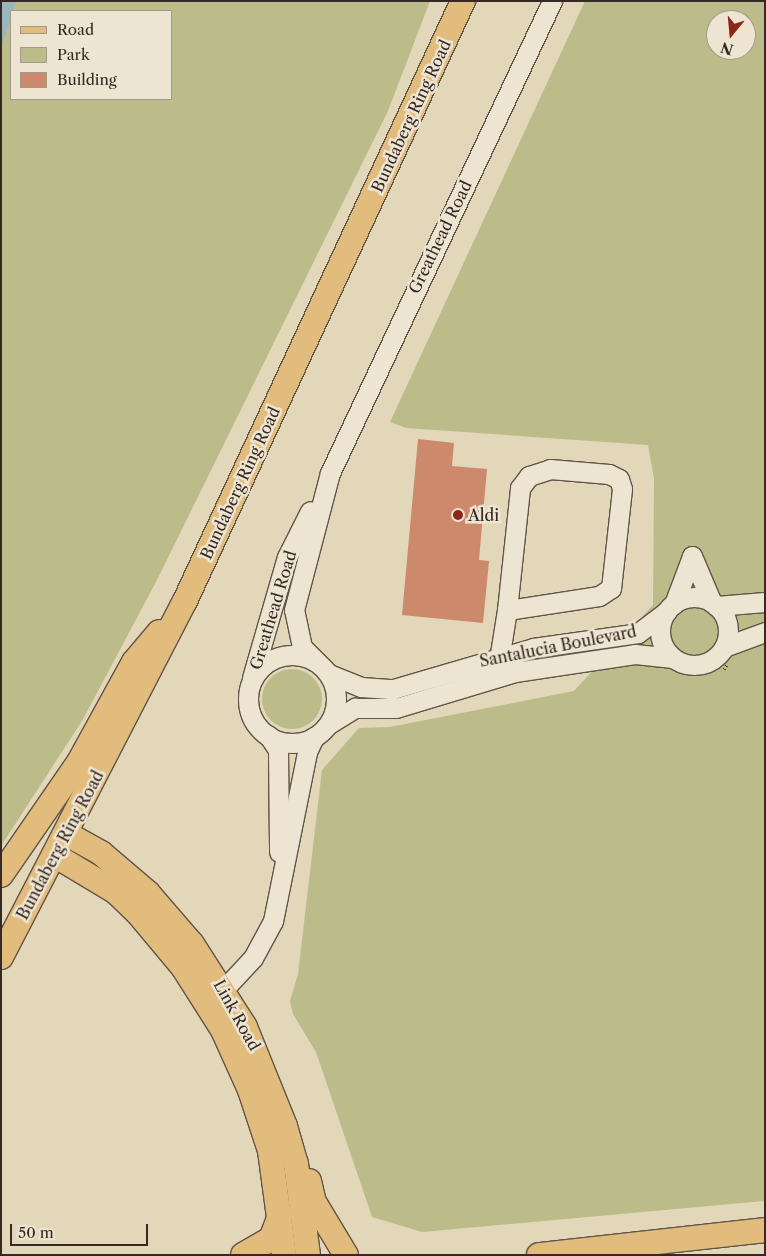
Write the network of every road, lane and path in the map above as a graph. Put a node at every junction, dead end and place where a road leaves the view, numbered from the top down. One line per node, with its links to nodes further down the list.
1 (463, 1): 4 (main road, Bundaberg Ring Road)
2 (552, 1): 3 (street, Greathead Road)
3 (330, 473): 13 (street, Greathead Road); 15 (street, Greathead Road)
4 (185, 601): 19 (main road, Bundaberg Ring Road); 21 (main road)
5 (765, 602): 6 (street)
6 (714, 604): 7 (street); 7 (street); 10 (street)
7 (670, 608): 11 (street, Santalucia Boulevard); 12 (street)
8 (507, 610): 8 (street); 11 (street)
9 (765, 632): 10 (street)
10 (724, 647): 12 (street)
11 (500, 656): 13 (street, Santalucia Boulevard); 14 (street)
12 (673, 658): 14 (street, Santalucia Boulevard)
13 (324, 669): 15 (street, Greathead Road); 16 (street, Greathead Road)
14 (496, 677): 16 (street, Santalucia Boulevard)
15 (248, 694): 17 (street, Greathead Road)
16 (329, 724): 18 (street, Greathead Road)
17 (268, 735): 18 (street, Greathead Road); 22 (street, Greathead Road)
18 (314, 737): 22 (street, Greathead Road)
19 (67, 834): 20 (main road, Bundaberg Ring Road); 24 (main road, Link Road)
20 (56, 856): 23 (main road, Bundaberg Ring Road); 24 (main road, Link Road)
21 (1, 875)
22 (279, 894): 24 (street, Greathead Road)
23 (1, 957)
24 (215, 995): 25 (main road, Link Road); 26 (main road, Link Road)
25 (277, 1097): 30 (main road, Link Road); 31 (main road)
26 (281, 1214): 28 (main road); 29 (main road, Link Road)
27 (765, 1230): 32 (main road)
28 (243, 1255)
29 (284, 1255)
30 (308, 1255)
31 (346, 1255)
32 (539, 1255)

